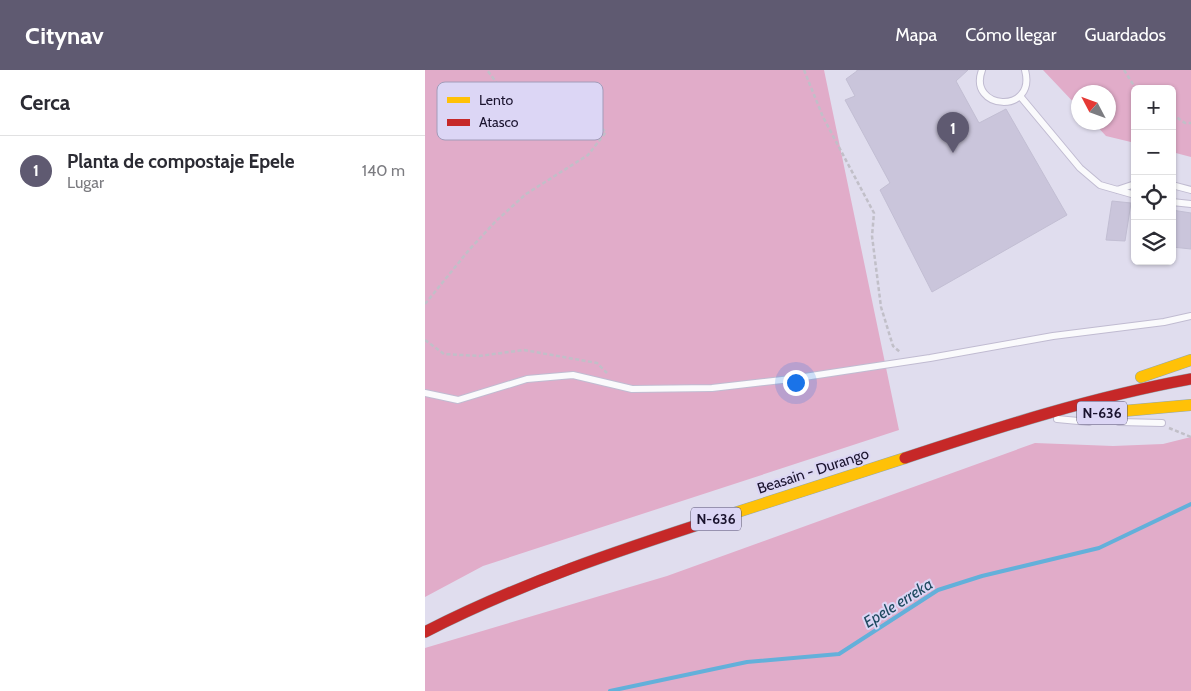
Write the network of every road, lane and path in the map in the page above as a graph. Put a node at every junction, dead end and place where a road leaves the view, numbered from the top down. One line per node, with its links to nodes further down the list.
1 (487, 70): 6 (path)
2 (804, 70): 22 (path)
3 (982, 70): 8 (lane)
4 (1025, 70): 8 (lane)
5 (1124, 70): 7 (path)
6 (496, 82)
7 (1133, 85)
8 (1020, 96): 14 (lane)
9 (1176, 116): 10 (path)
10 (1191, 123)
11 (600, 140): 19 (path)
12 (1131, 185): 14 (lane)
13 (1176, 185): 15 (lane)
14 (1117, 190): 16 (lane)
15 (1191, 190)
16 (1131, 194)
17 (1176, 202): 18 (lane)
18 (1191, 204)
19 (425, 304)
20 (1191, 316): 22 (lane)
21 (425, 340): 25 (path)
22 (908, 360): 25 (lane)
23 (1191, 360): 28 (highway, N-636)
24 (1191, 379): 28 (highway, Beasain - Durango / N-636)
25 (610, 384): 26 (lane)
26 (425, 393)
27 (1191, 405): 29 (highway, N-636)
28 (1071, 406): 32 (highway, Beasain - Durango / N-636)
29 (1053, 419): 30 (lane); 32 (highway, N-636)
30 (1097, 422)
31 (1115, 422): 33 (lane)
32 (1013, 424): 35 (highway, Beasain - Durango / N-636)
33 (1162, 424): 34 (path)
34 (1191, 437)
35 (425, 632)

